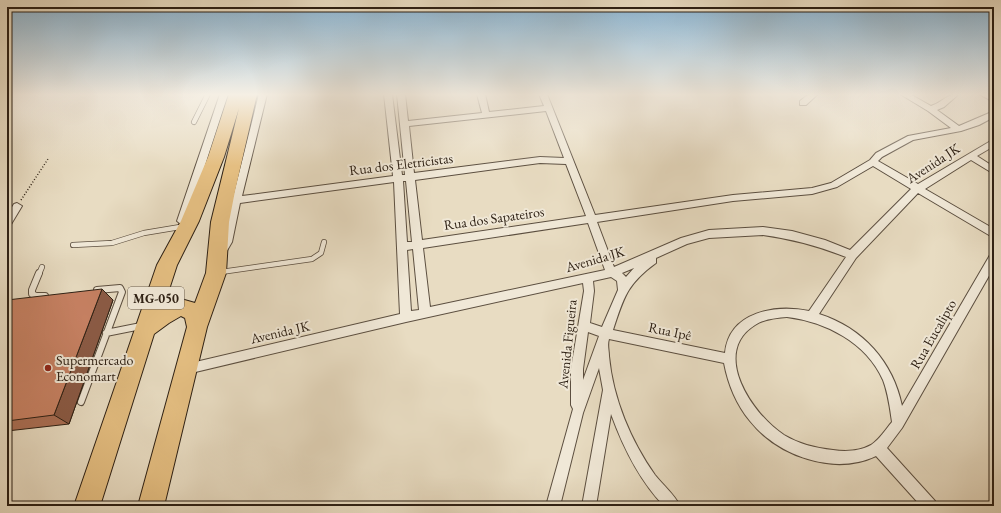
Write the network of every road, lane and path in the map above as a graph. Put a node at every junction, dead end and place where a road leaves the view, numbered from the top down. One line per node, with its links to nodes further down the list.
1 (196, 118): 12 (lane)
2 (216, 118): 29 (street)
3 (228, 118): 38 (highway, MG-050)
4 (244, 118): 39 (highway, MG-050)
5 (258, 118): 24 (street)
6 (391, 118): 22 (street)
7 (403, 118): 13 (street)
8 (459, 118): 13 (street)
9 (552, 118): 18 (street)
10 (944, 118): 14 (street)
11 (986, 118): 14 (street, Rua dos Sapateiros)
12 (194, 122)
13 (404, 124): 21 (street)
14 (958, 128): 19 (street, Rua dos Sapateiros)
15 (994, 142): 16 (street, Avenida JK)
16 (971, 156): 20 (street); 23 (street, Avenida JK)
17 (48, 159): 25 (path)
18 (570, 161): 21 (street, Rua dos Eletricistas); 27 (street)
19 (873, 162): 23 (street); 27 (street, Rua dos Sapateiros)
20 (994, 171)
21 (410, 177): 22 (street, Rua dos Eletricistas); 32 (street)
22 (398, 179): 24 (street, Rua dos Eletricistas); 34 (street)
23 (917, 189): 30 (street); 36 (street, Avenida JK)
24 (236, 200): 39 (street)
25 (17, 206): 26 (street); 28 (street)
26 (7, 211)
27 (591, 219): 32 (street, Rua dos Sapateiros); 41 (street)
28 (7, 223)
29 (180, 227): 33 (lane); 38 (street)
30 (994, 234)
31 (324, 242): 39 (lane)
32 (417, 244): 34 (street, Rua dos Sapateiros); 46 (street)
33 (73, 245)
34 (402, 247): 48 (street)
35 (662, 252): 36 (street, Avenida JK); 41 (street, Avenida JK); 44 (street, Avenida Figueira)
36 (852, 255): 47 (street)
37 (994, 258): 59 (street, Rua Eucalipto)
38 (167, 265): 50 (highway, MG-050)
39 (216, 265): 51 (highway, MG-050)
40 (42, 267): 45 (lane)
41 (611, 273): 42 (street, Avenida JK); 44 (street)
42 (588, 278): 46 (street, Avenida JK); 49 (street, Avenida Figueira)
43 (94, 291): 52 (lane)
44 (622, 292): 53 (street, Avenida Figueira)
45 (49, 296)
46 (425, 314): 48 (street, Avenida JK)
47 (812, 316): 54 (street); 59 (street)
48 (406, 317): 55 (street, Avenida JK)
49 (583, 326): 53 (street, Rua Ipê); 58 (street, Avenida Figueira)
50 (147, 327): 51 (highway); 52 (lane); 62 (highway, MG-050)
51 (197, 327): 55 (highway, MG-050)
52 (106, 333): 57 (lane)
53 (604, 338): 54 (street, Rua Ipê); 56 (street); 58 (street, Avenida Figueira)
54 (730, 359): 60 (street)
55 (187, 369): 61 (highway, MG-050)
56 (609, 390): 64 (street); 65 (street)
57 (81, 402)
58 (577, 413): 63 (street, Avenida Figueira)
59 (898, 424): 60 (street, Rua Eucalipto)
60 (878, 448): 66 (street)
61 (150, 499)
62 (86, 506)
63 (553, 506)
64 (588, 506)
65 (673, 506)
66 (930, 506)

